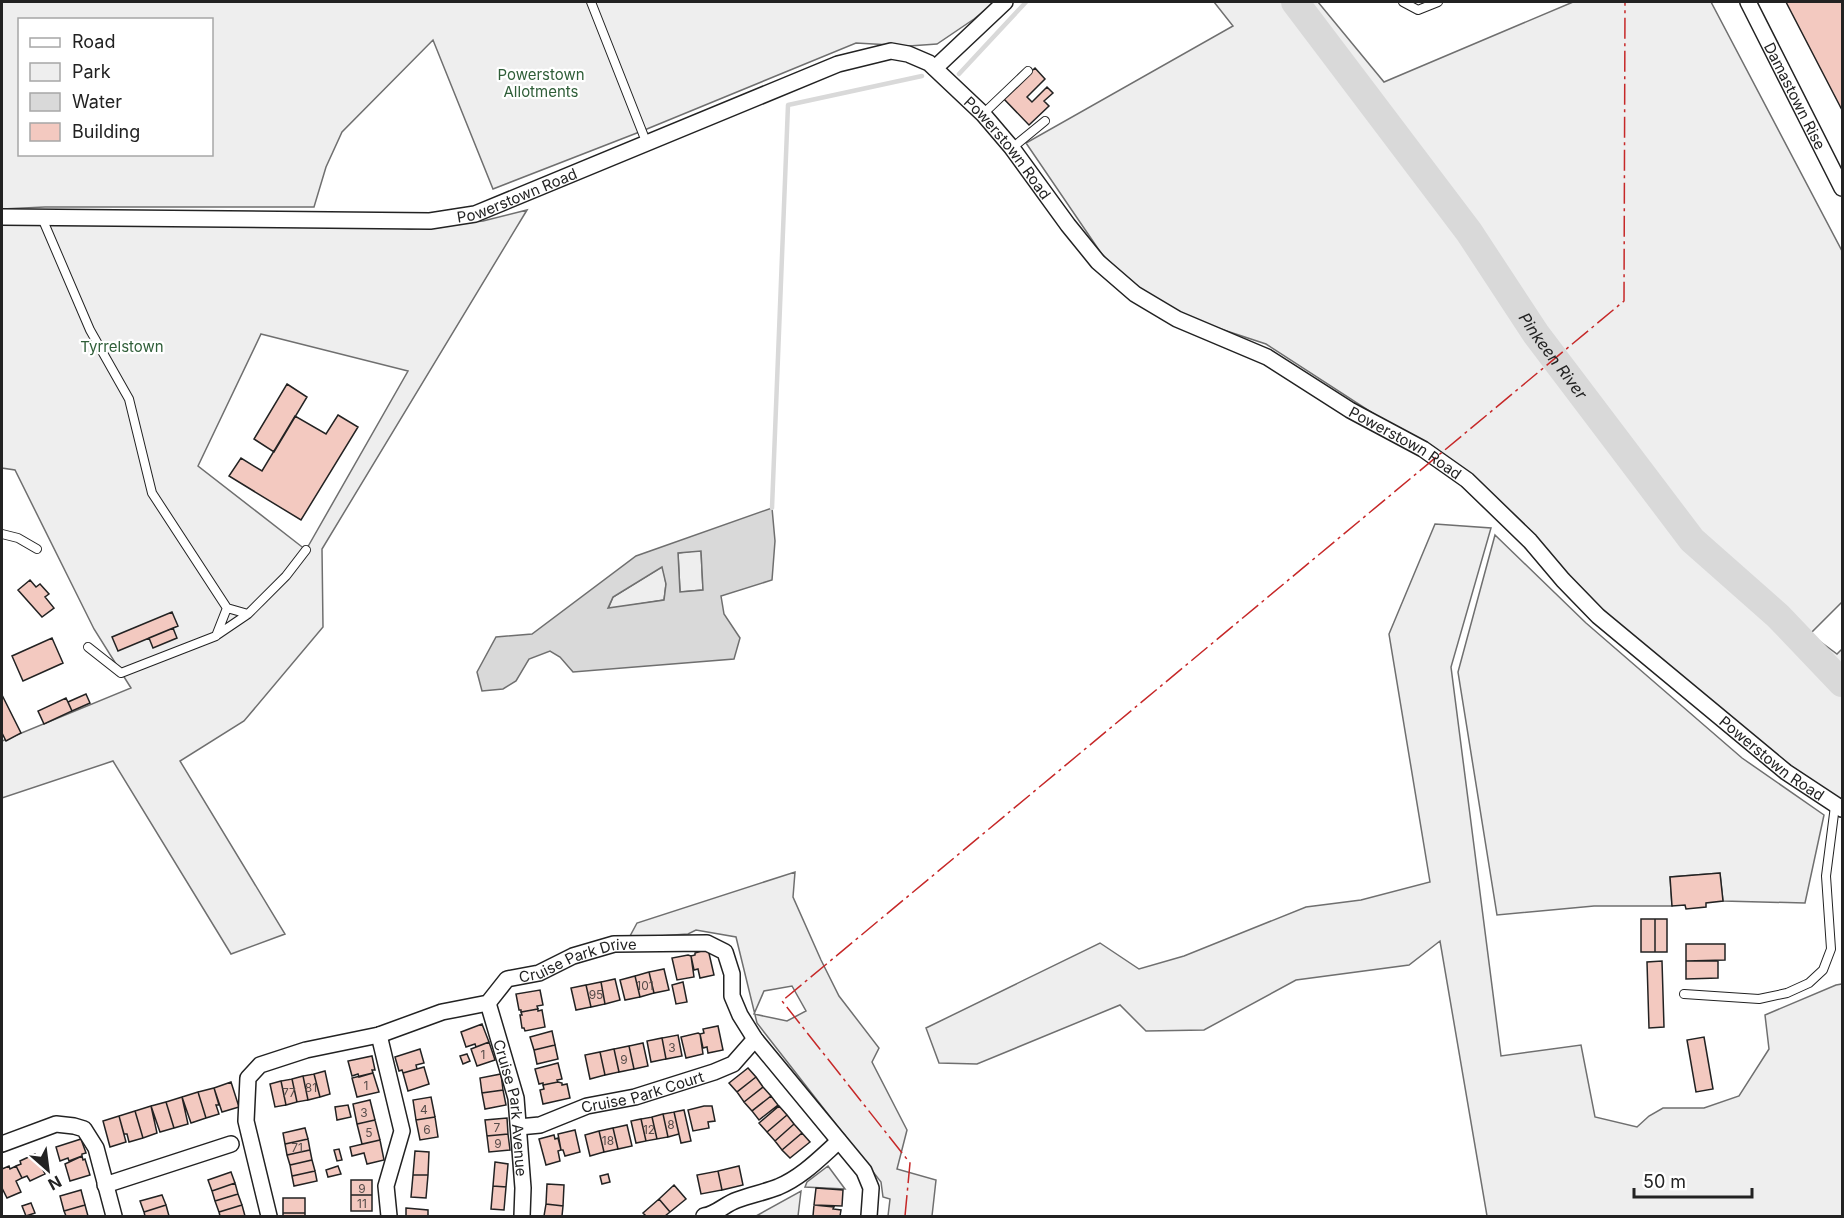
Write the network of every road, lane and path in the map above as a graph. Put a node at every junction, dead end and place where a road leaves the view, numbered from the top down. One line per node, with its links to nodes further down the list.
1 (591, 2): 10 (lane)
2 (1005, 2): 6 (street)
3 (1403, 2): 4 (lane)
4 (1438, 2)
5 (1748, 2): 12 (street, Damastown Rise)
6 (935, 68): 8 (street, Powerstown Road); 10 (street, Powerstown Road)
7 (1028, 71): 8 (lane)
8 (982, 114): 11 (street, Powerstown Road)
9 (1045, 121): 11 (lane)
10 (647, 144): 13 (street, Powerstown Road)
11 (1012, 148): 22 (street, Powerstown Road)
12 (1842, 188)
13 (41, 216): 14 (street, Powerstown Road); 18 (lane)
14 (2, 217)
15 (2, 534): 16 (lane)
16 (37, 549)
17 (306, 550): 19 (lane)
18 (227, 608): 19 (lane); 20 (lane)
19 (248, 614): 20 (lane)
20 (216, 636): 21 (lane)
21 (88, 647)
22 (1839, 808): 23 (lane)
23 (1684, 994)
24 (488, 1003): 25 (street); 26 (street, Cruise Park Drive); 27 (street, Cruise Park Avenue)
25 (379, 1035): 33 (street); 34 (street)
26 (756, 1040): 27 (street, Cruise Park Court); 28 (street, Cruise Park Drive)
27 (519, 1126): 35 (street, Cruise Park Avenue)
28 (839, 1141): 36 (street); 37 (street, Cruise Park Drive)
29 (2, 1143): 31 (street)
30 (231, 1144): 31 (street)
31 (105, 1185): 32 (street)
32 (114, 1216)
33 (268, 1216)
34 (389, 1216)
35 (522, 1216)
36 (704, 1216)
37 (869, 1216)

